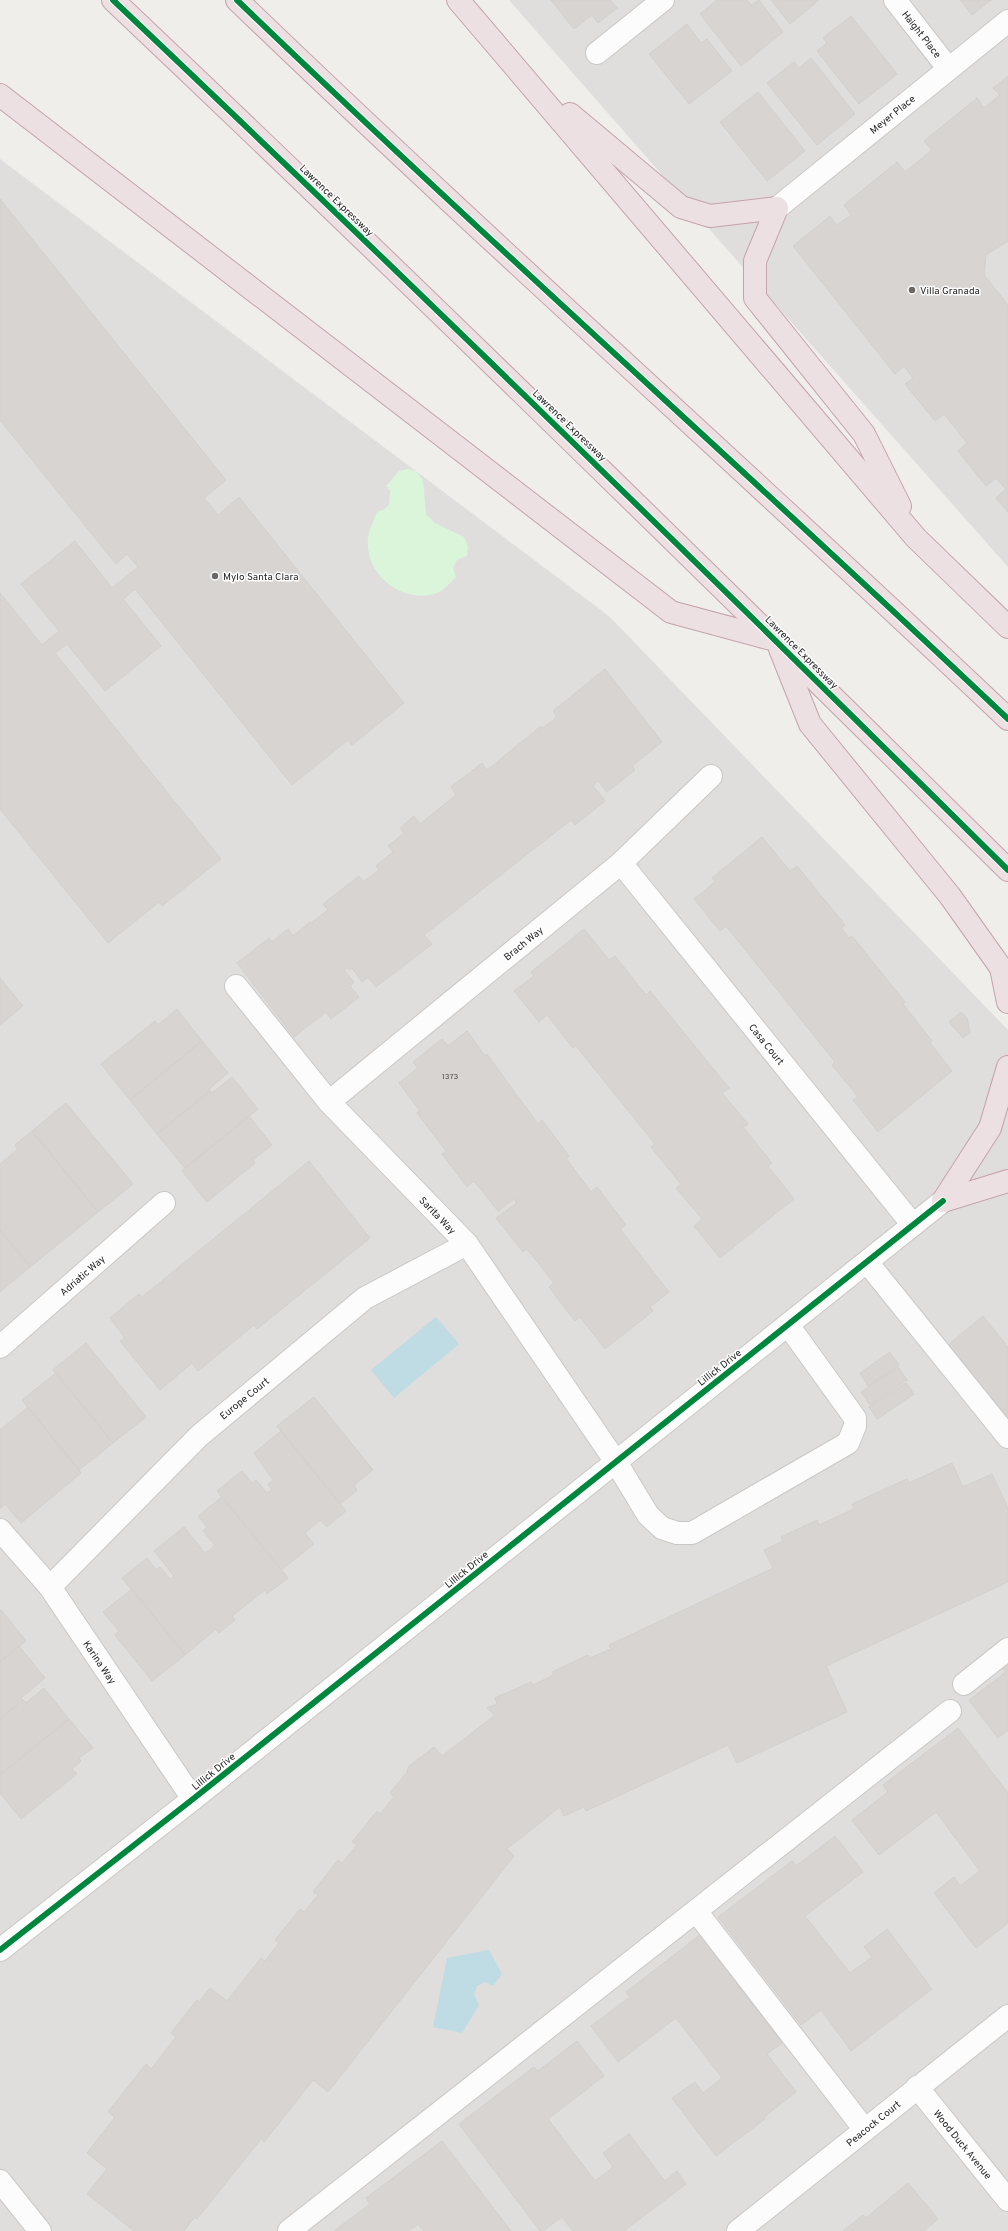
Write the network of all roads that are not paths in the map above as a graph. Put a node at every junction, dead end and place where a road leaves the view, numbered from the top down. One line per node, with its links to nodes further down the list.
1 (113, 0): 14 (highway, Lawrence Expressway)
2 (238, 0): 15 (highway)
3 (458, 0): 9 (highway)
4 (663, 0): 7 (street)
5 (895, 0): 8 (street, Haight Place)
6 (1008, 21): 8 (street, Meyer Place)
7 (597, 53)
8 (948, 68): 11 (street, Meyer Place)
9 (523, 75): 11 (highway); 12 (highway)
10 (0, 95): 14 (highway)
11 (777, 208): 12 (highway)
12 (916, 538): 13 (highway)
13 (1008, 627)
14 (776, 641): 18 (highway, Lawrence Expressway); 20 (highway)
15 (1008, 719)
16 (711, 776): 17 (street, Brach Way)
17 (621, 863): 22 (street, Brach Way); 26 (street, Casa Court)
18 (1008, 870)
19 (236, 986): 22 (street, Sarita Way)
20 (1008, 1002)
21 (1008, 1067): 24 (highway)
22 (329, 1102): 27 (street, Sarita Way)
23 (1008, 1181): 24 (highway)
24 (943, 1201): 26 (street, Lillick Drive)
25 (164, 1203): 30 (street, Adriatic Way)
26 (913, 1225): 28 (street, Lillick Drive)
27 (467, 1244): 32 (street, Sarita Way); 34 (street, Europe Court)
28 (867, 1262): 29 (street, Lillick Drive); 31 (street)
29 (788, 1325): 32 (street, Lillick Drive); 32 (street, Sarita Way)
30 (0, 1347)
31 (1008, 1437)
32 (616, 1462): 38 (street, Lillick Drive)
33 (0, 1530): 34 (street, Karina Way)
34 (50, 1587): 38 (street, Karina Way)
35 (1008, 1649): 36 (street)
36 (964, 1684)
37 (950, 1711): 39 (street)
38 (193, 1800): 40 (street, Lillick Drive)
39 (696, 1911): 43 (street); 47 (street)
40 (0, 1950)
41 (1008, 2016): 42 (street, Peacock Court)
42 (918, 2087): 43 (street, Peacock Court); 45 (street, Wood Duck Avenue)
43 (865, 2130): 48 (street, Peacock Court)
44 (0, 2180): 46 (street)
45 (1008, 2200)
46 (40, 2231)
47 (289, 2231)
48 (738, 2231)

